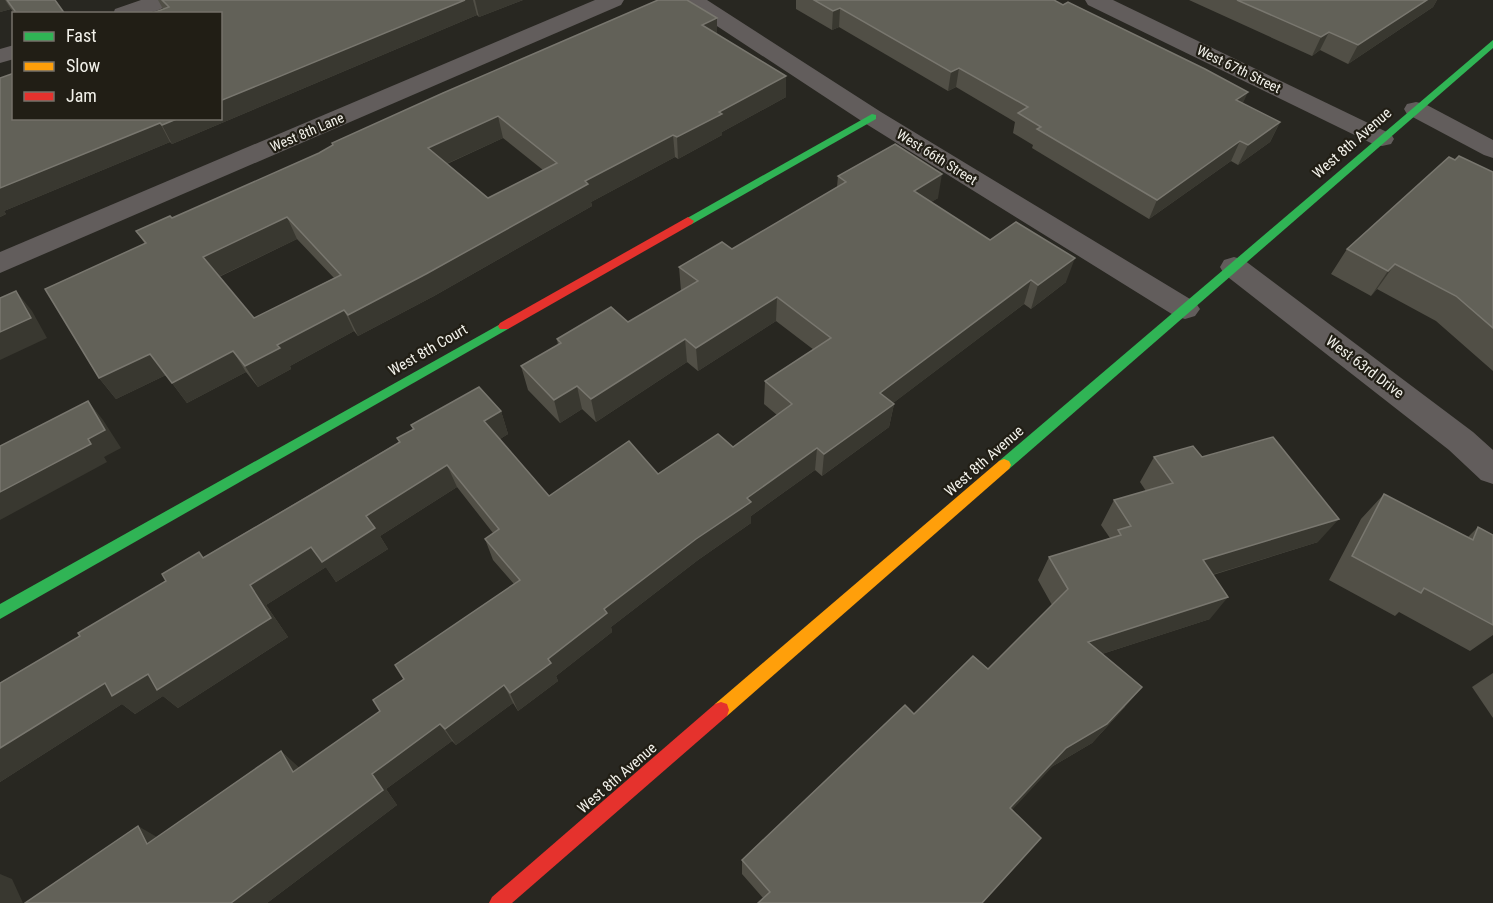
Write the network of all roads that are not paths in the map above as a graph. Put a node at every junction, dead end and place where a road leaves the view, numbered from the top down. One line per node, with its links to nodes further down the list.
1 (161, 0): 5 (street)
2 (613, 0): 11 (street, West 8th Lane)
3 (693, 0): 8 (street, West 66th Street)
4 (1096, 0): 9 (street, West 67th Street)
5 (128, 12)
6 (1493, 43): 7 (street, West 8th Avenue)
7 (1416, 109): 9 (street, West 8th Avenue); 10 (street)
8 (872, 117): 13 (street, West 66th Street); 15 (street, West 8th Court)
9 (1382, 139): 12 (street, West 8th Avenue)
10 (1493, 150)
11 (0, 263)
12 (1234, 267): 13 (street, West 8th Avenue); 14 (street, West 63rd Drive)
13 (1185, 309): 16 (street, West 8th Avenue)
14 (1493, 470)
15 (0, 612)
16 (498, 903)

